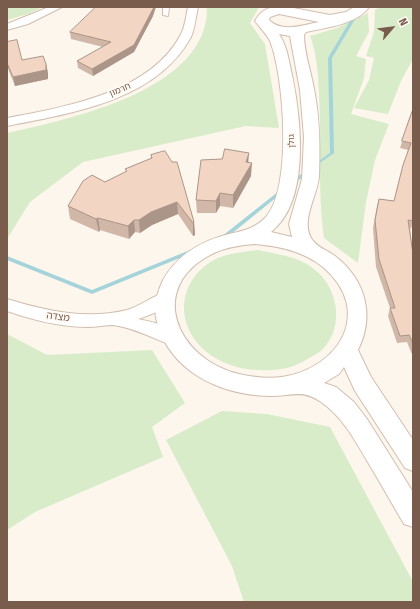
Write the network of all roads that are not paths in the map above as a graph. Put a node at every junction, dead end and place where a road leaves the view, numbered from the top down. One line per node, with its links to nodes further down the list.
1 (57, 7): 8 (street)
2 (166, 7): 6 (lane)
3 (193, 7): 10 (street, חרמון)
4 (359, 10): 5 (street); 9 (street)
5 (299, 11): 7 (street); 9 (street)
6 (166, 15)
7 (269, 16): 9 (street); 11 (street, גולן)
8 (7, 27)
9 (302, 29): 12 (street)
10 (7, 122)
11 (242, 238): 12 (street); 13 (street)
12 (308, 248): 17 (street)
13 (166, 298): 15 (street, מצדה); 16 (street)
14 (7, 305): 15 (street, מצדה)
15 (110, 319): 16 (street, מצדה)
16 (174, 339): 18 (street)
17 (347, 350): 18 (street); 19 (street)
18 (300, 383): 20 (street)
19 (413, 460)
20 (413, 515)

